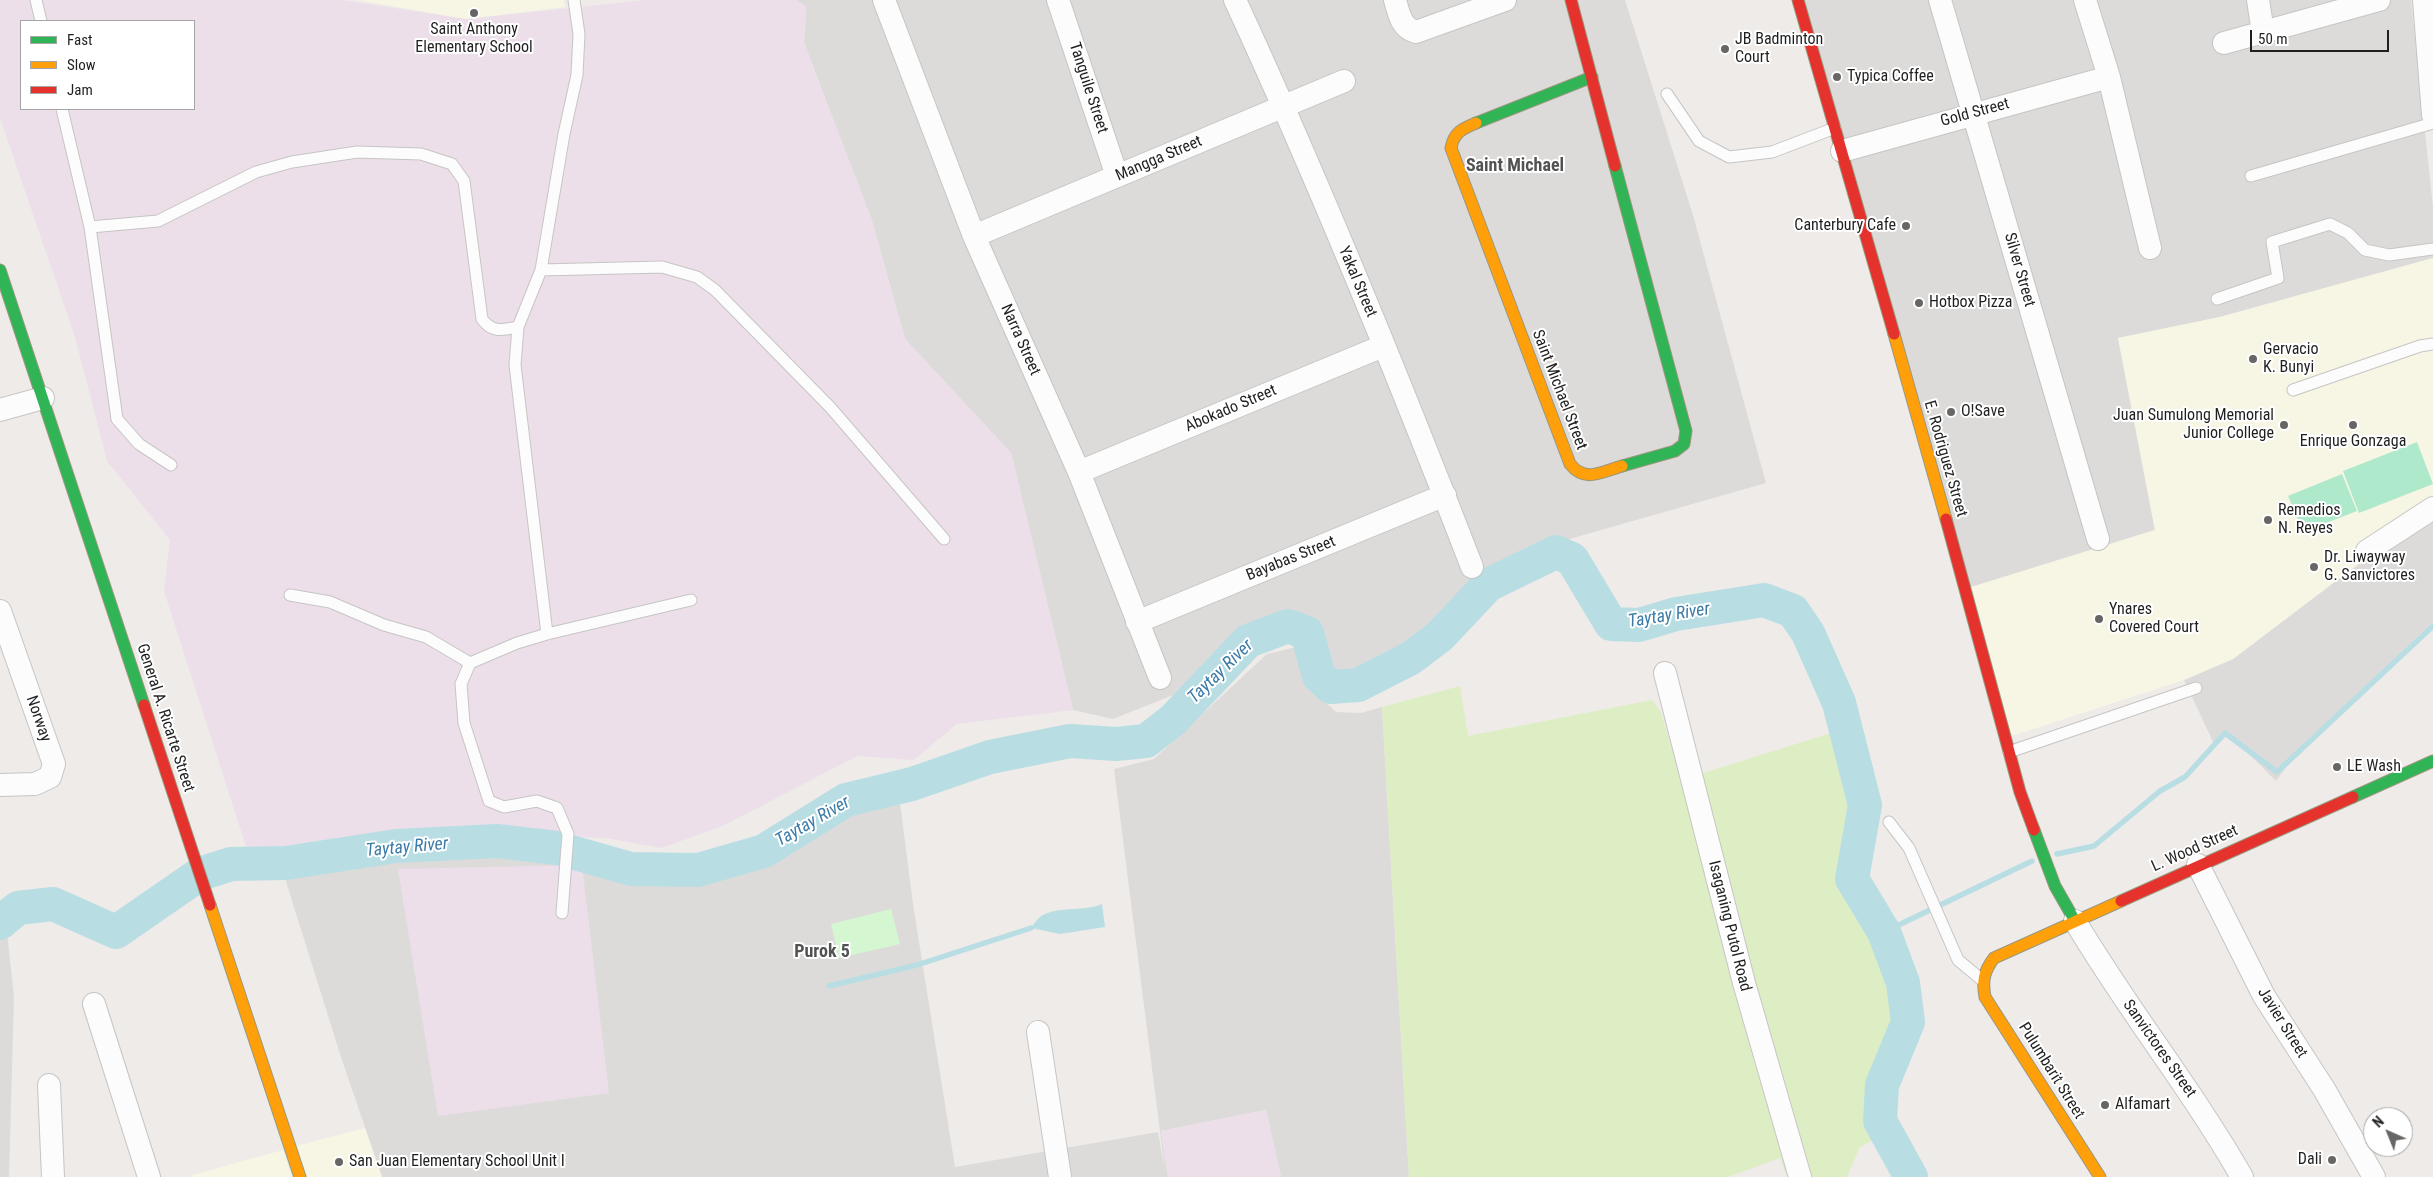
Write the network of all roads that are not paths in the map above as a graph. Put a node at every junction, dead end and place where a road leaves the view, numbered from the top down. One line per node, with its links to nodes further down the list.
1 (36, 0): 15 (lane)
2 (884, 0): 32 (street, Narra Street)
3 (1235, 0): 22 (street, Yakal Street)
4 (1395, 0): 5 (street)
5 (1505, 0)
6 (1570, 0): 18 (street, Saint Michael Street)
7 (1798, 0): 27 (street, E. Rodriguez Street)
8 (1940, 0): 24 (street, Silver Street)
9 (2085, 0): 19 (street)
10 (2258, 0): 16 (street)
11 (2379, 0): 16 (street)
12 (2424, 0): 25 (street)
13 (574, 2): 36 (lane)
14 (1063, 2): 29 (street, Tanguile Street)
15 (41, 20)
16 (2263, 32): 17 (street)
17 (2224, 44)
18 (1592, 77): 18 (street, Saint Michael Street)
19 (2109, 77): 24 (street, Gold Street); 33 (street)
20 (1344, 81): 22 (street, Mangga Street)
21 (1668, 94): 27 (lane)
22 (1284, 106): 29 (street, Mangga Street); 41 (street, Yakal Street)
23 (62, 110): 31 (lane)
24 (1973, 114): 28 (street, Gold Street); 50 (street, Silver Street)
25 (2433, 115)
26 (2433, 123): 30 (lane)
27 (1835, 128): 28 (street, E. Rodriguez Street)
28 (1842, 151): 62 (street, E. Rodriguez Street)
29 (1117, 176): 32 (street, Mangga Street)
30 (2251, 176)
31 (90, 227): 39 (lane); 45 (lane)
32 (974, 236): 46 (street, Narra Street)
33 (2150, 248)
34 (2433, 249): 37 (lane)
35 (0, 270): 38 (street, General A. Ricarte Street)
36 (541, 270): 39 (lane); 49 (lane)
37 (2217, 299)
38 (8, 321): 43 (street, General A. Ricarte Street)
39 (518, 327): 57 (lane)
40 (2433, 344): 42 (lane)
41 (1384, 346): 46 (street, Abokado Street); 47 (street, Yakal Street)
42 (2293, 390)
43 (44, 398): 44 (street); 75 (street, General A. Ricarte Street)
44 (0, 410)
45 (171, 466)
46 (1079, 472): 56 (street, Narra Street)
47 (1445, 495): 52 (street, Yakal Street); 56 (street, Bayabas Street)
48 (2433, 508): 51 (street)
49 (944, 539)
50 (2098, 540)
51 (2367, 551)
52 (1472, 567)
53 (290, 595): 58 (lane)
54 (691, 600): 57 (lane)
55 (0, 611): 64 (street, Norway)
56 (1137, 622): 60 (street, Narra Street)
57 (547, 634): 58 (lane)
58 (470, 663): 67 (lane)
59 (1665, 672): 77 (street, Isaganing Putol Road)
60 (1160, 678)
61 (2196, 688): 62 (lane)
62 (2009, 752): 68 (street, E. Rodriguez Street)
63 (2433, 761): 66 (street, L. Wood Street)
64 (0, 785)
65 (1889, 822): 69 (lane)
66 (2198, 865): 68 (street, L. Wood Street); 80 (street, Javier Street)
67 (562, 913)
68 (2075, 922): 69 (street, L. Wood Street); 79 (street, Sanvictores Street)
69 (1982, 980): 78 (street, Pulumbarit Street)
70 (94, 1004): 74 (street)
71 (1038, 1032): 76 (street)
72 (49, 1085): 73 (street)
73 (53, 1177)
74 (149, 1177)
75 (300, 1177)
76 (1060, 1177)
77 (1800, 1177)
78 (2100, 1177)
79 (2242, 1177)
80 (2374, 1177)

